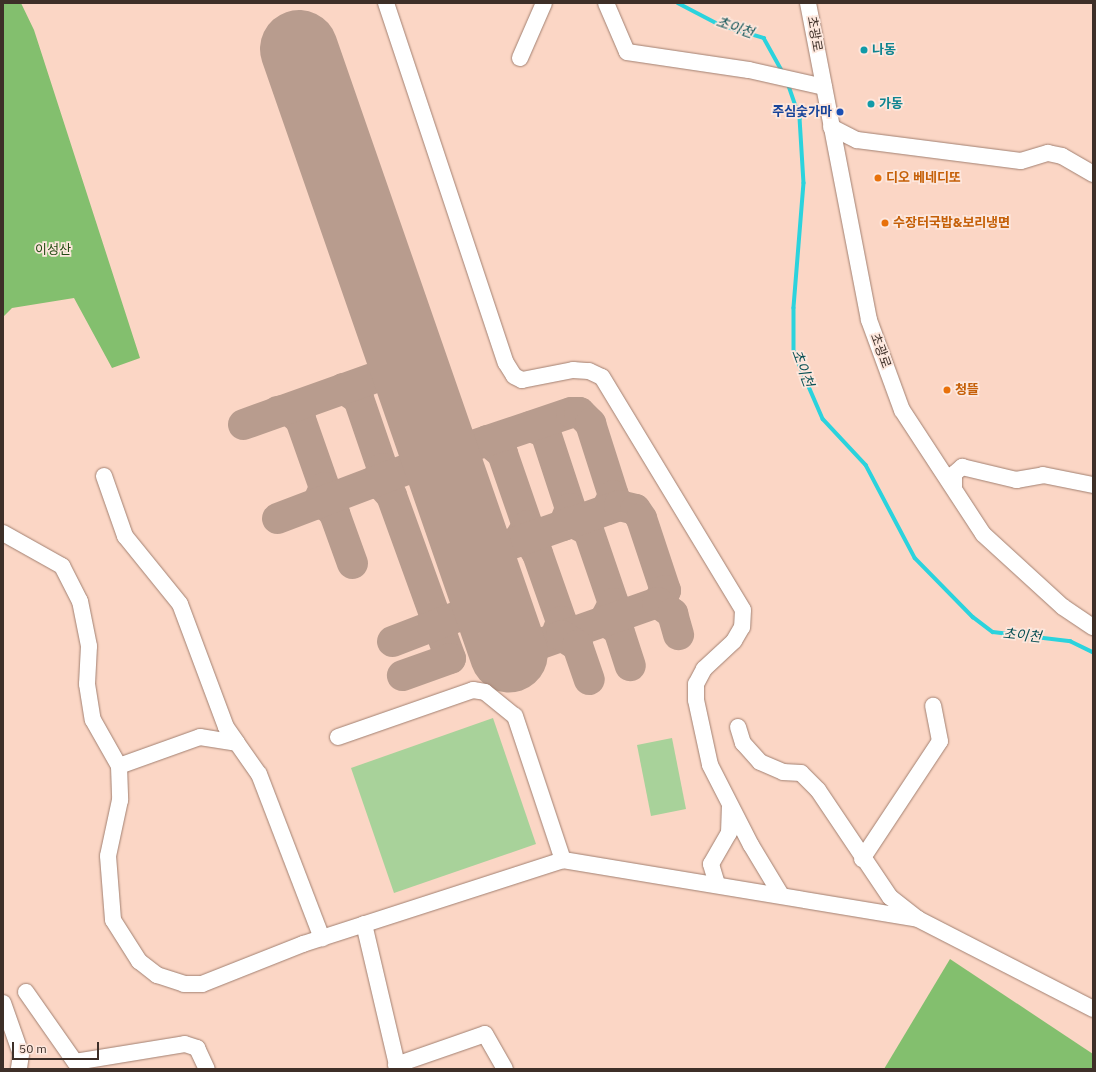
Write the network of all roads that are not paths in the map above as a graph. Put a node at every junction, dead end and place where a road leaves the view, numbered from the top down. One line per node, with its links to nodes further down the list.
1 (386, 3): 19 (street)
2 (544, 3): 5 (street)
3 (606, 3): 6 (street)
4 (808, 3): 6 (street, 초광로)
5 (520, 58)
6 (824, 87): 7 (street, 초광로)
7 (831, 127): 8 (street); 11 (street, 초광로)
8 (1093, 174)
9 (104, 476): 17 (street)
10 (1093, 485): 11 (street)
11 (954, 488): 13 (street, 초광로)
12 (3, 533): 18 (street)
13 (1093, 627)
14 (933, 706): 20 (street)
15 (738, 727): 20 (street)
16 (338, 737): 21 (street)
17 (237, 743): 18 (street); 26 (street)
18 (119, 766): 26 (street)
19 (730, 803): 22 (street); 23 (street)
20 (862, 859): 24 (street)
21 (563, 860): 22 (street); 25 (street)
22 (717, 884): 23 (street)
23 (782, 895): 24 (street)
24 (918, 918): 29 (street)
25 (364, 924): 26 (street); 30 (street)
26 (322, 938)
27 (26, 992): 32 (street)
28 (3, 1003): 31 (street)
29 (1093, 1009)
30 (397, 1067): 33 (street)
31 (19, 1069)
32 (207, 1069)
33 (505, 1069)

